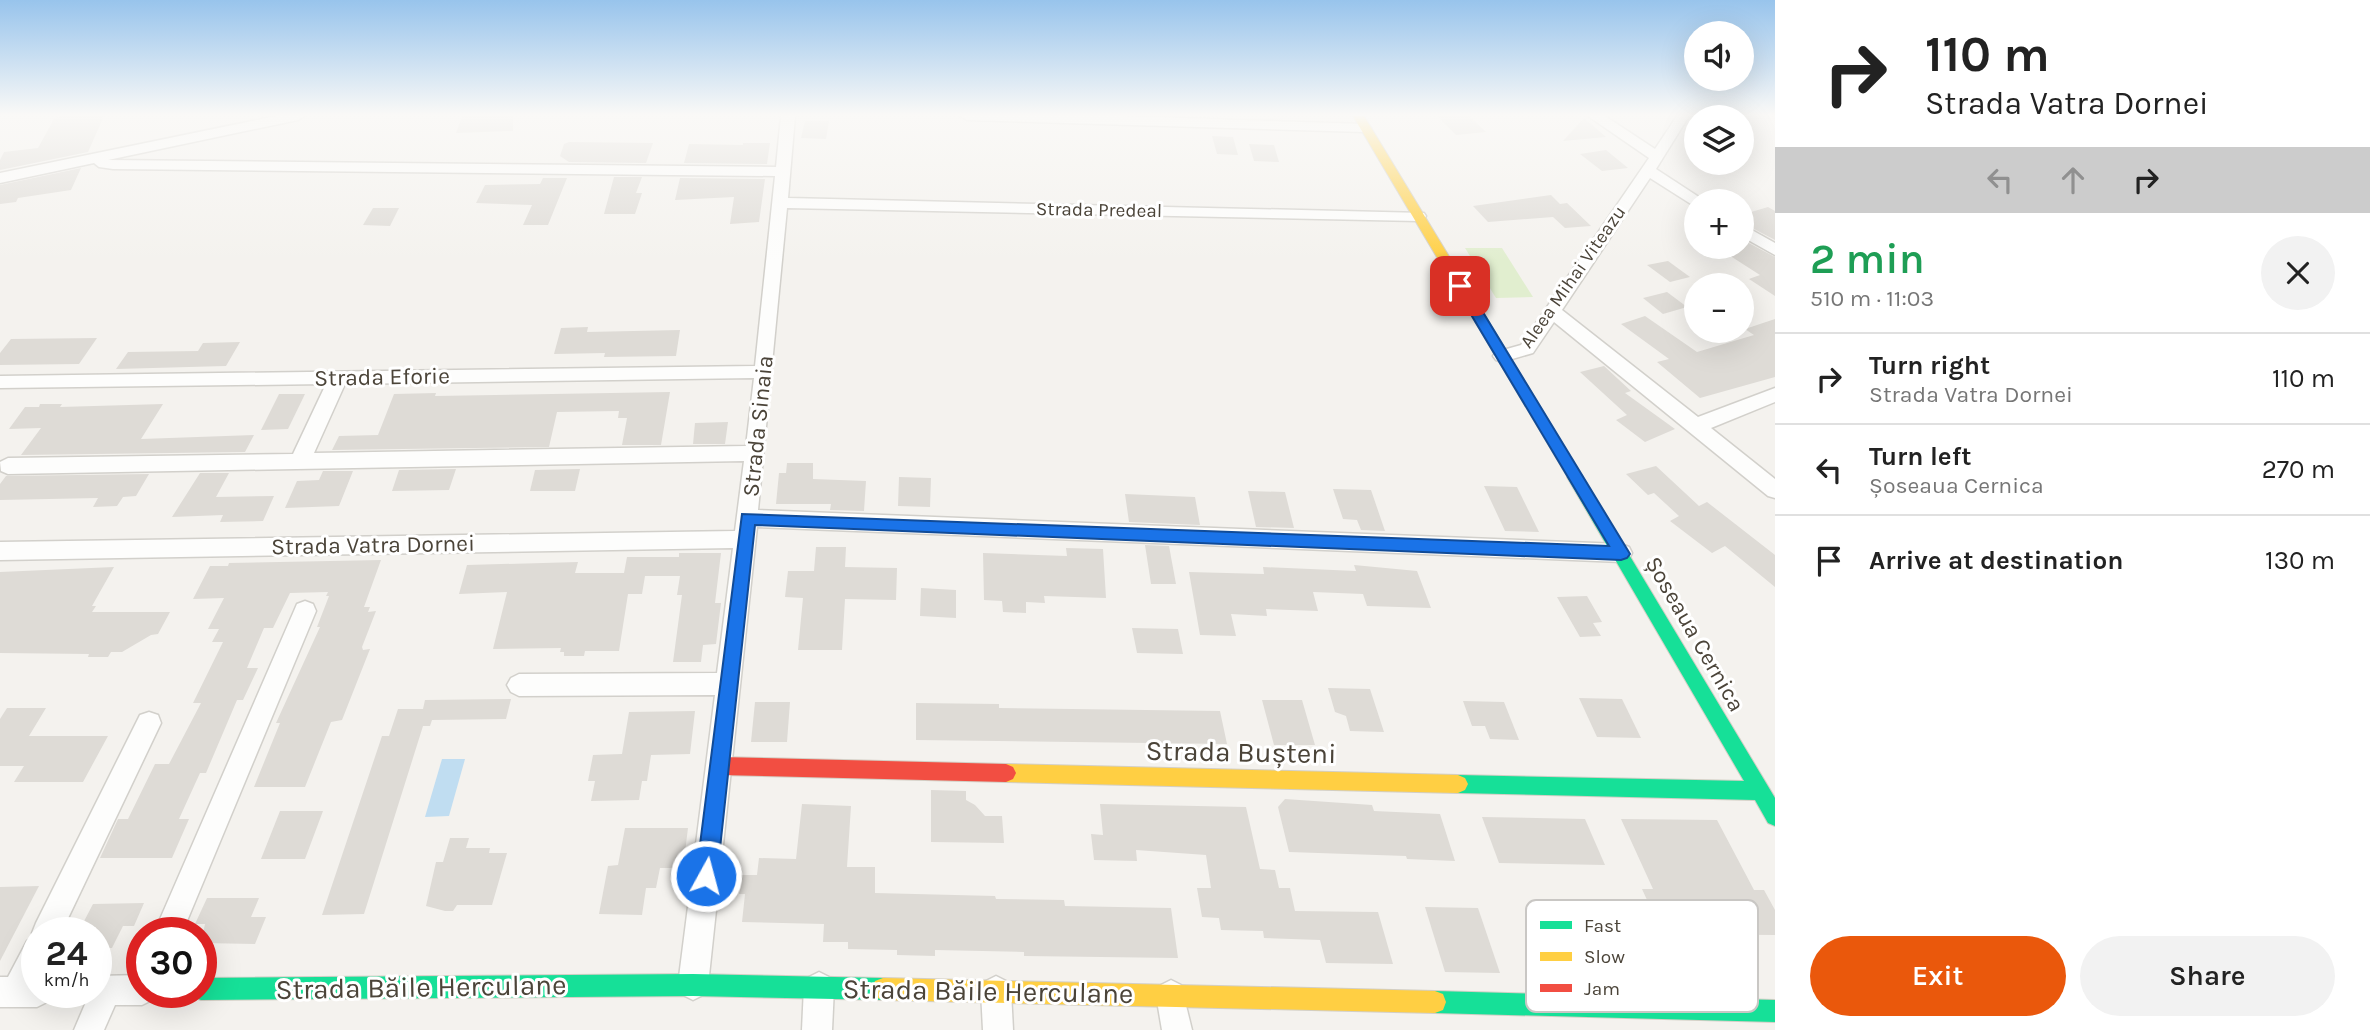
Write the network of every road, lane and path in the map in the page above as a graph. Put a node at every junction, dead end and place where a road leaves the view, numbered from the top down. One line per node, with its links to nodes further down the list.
1 (68, 164): 7 (street)
2 (105, 164): 6 (street)
3 (785, 164): 6 (street, Strada Sinaia)
4 (1387, 164): 10 (street, Șoseaua Cernica)
5 (1652, 164): 8 (street); 13 (street, Aleea Mihai Viteazu)
6 (784, 172): 9 (street, Strada Sinaia)
7 (0, 178)
8 (1684, 190)
9 (781, 203): 10 (street, Strada Predeal); 15 (street, Strada Sinaia)
10 (1418, 216): 14 (street, Șoseaua Cernica)
11 (1754, 237): 12 (street)
12 (1775, 250)
13 (1551, 310): 14 (street, Aleea Mihai Viteazu); 19 (street)
14 (1502, 356): 26 (street, Șoseaua Cernica)
15 (764, 372): 16 (street, Strada Eforie); 20 (street, Strada Sinaia)
16 (339, 377): 17 (street, Strada Eforie); 21 (street)
17 (0, 382)
18 (1775, 395): 19 (street)
19 (1695, 426): 23 (street)
20 (755, 453): 21 (street); 24 (street, Strada Sinaia)
21 (300, 461): 22 (street)
22 (8, 466)
23 (1775, 490)
24 (747, 529): 25 (street, Strada Vatra Dornei); 26 (street, Strada Vatra Dornei); 28 (street, Strada Sinaia)
25 (0, 551)
26 (1621, 554): 32 (street, Șoseaua Cernica)
27 (305, 611): 35 (street)
28 (729, 684): 29 (street); 31 (street, Strada Sinaia)
29 (519, 685)
30 (149, 723): 34 (street)
31 (720, 766): 32 (street, Strada Bușteni); 36 (street, Strada Sinaia)
32 (1760, 791): 33 (street, Șoseaua Cernica)
33 (1775, 816)
34 (54, 917)
35 (174, 917)
36 (693, 985): 37 (street, Strada Băile Herculane); 38 (street, Strada Băile Herculane)
37 (819, 986): 39 (street, Strada Băile Herculane); 44 (street)
38 (217, 989)
39 (996, 991): 40 (street, Strada Băile Herculane); 45 (street)
40 (1171, 995): 41 (street, Strada Băile Herculane); 46 (street)
41 (1526, 1004)
42 (96, 1008): 43 (street)
43 (89, 1030)
44 (817, 1030)
45 (998, 1030)
46 (1177, 1030)

